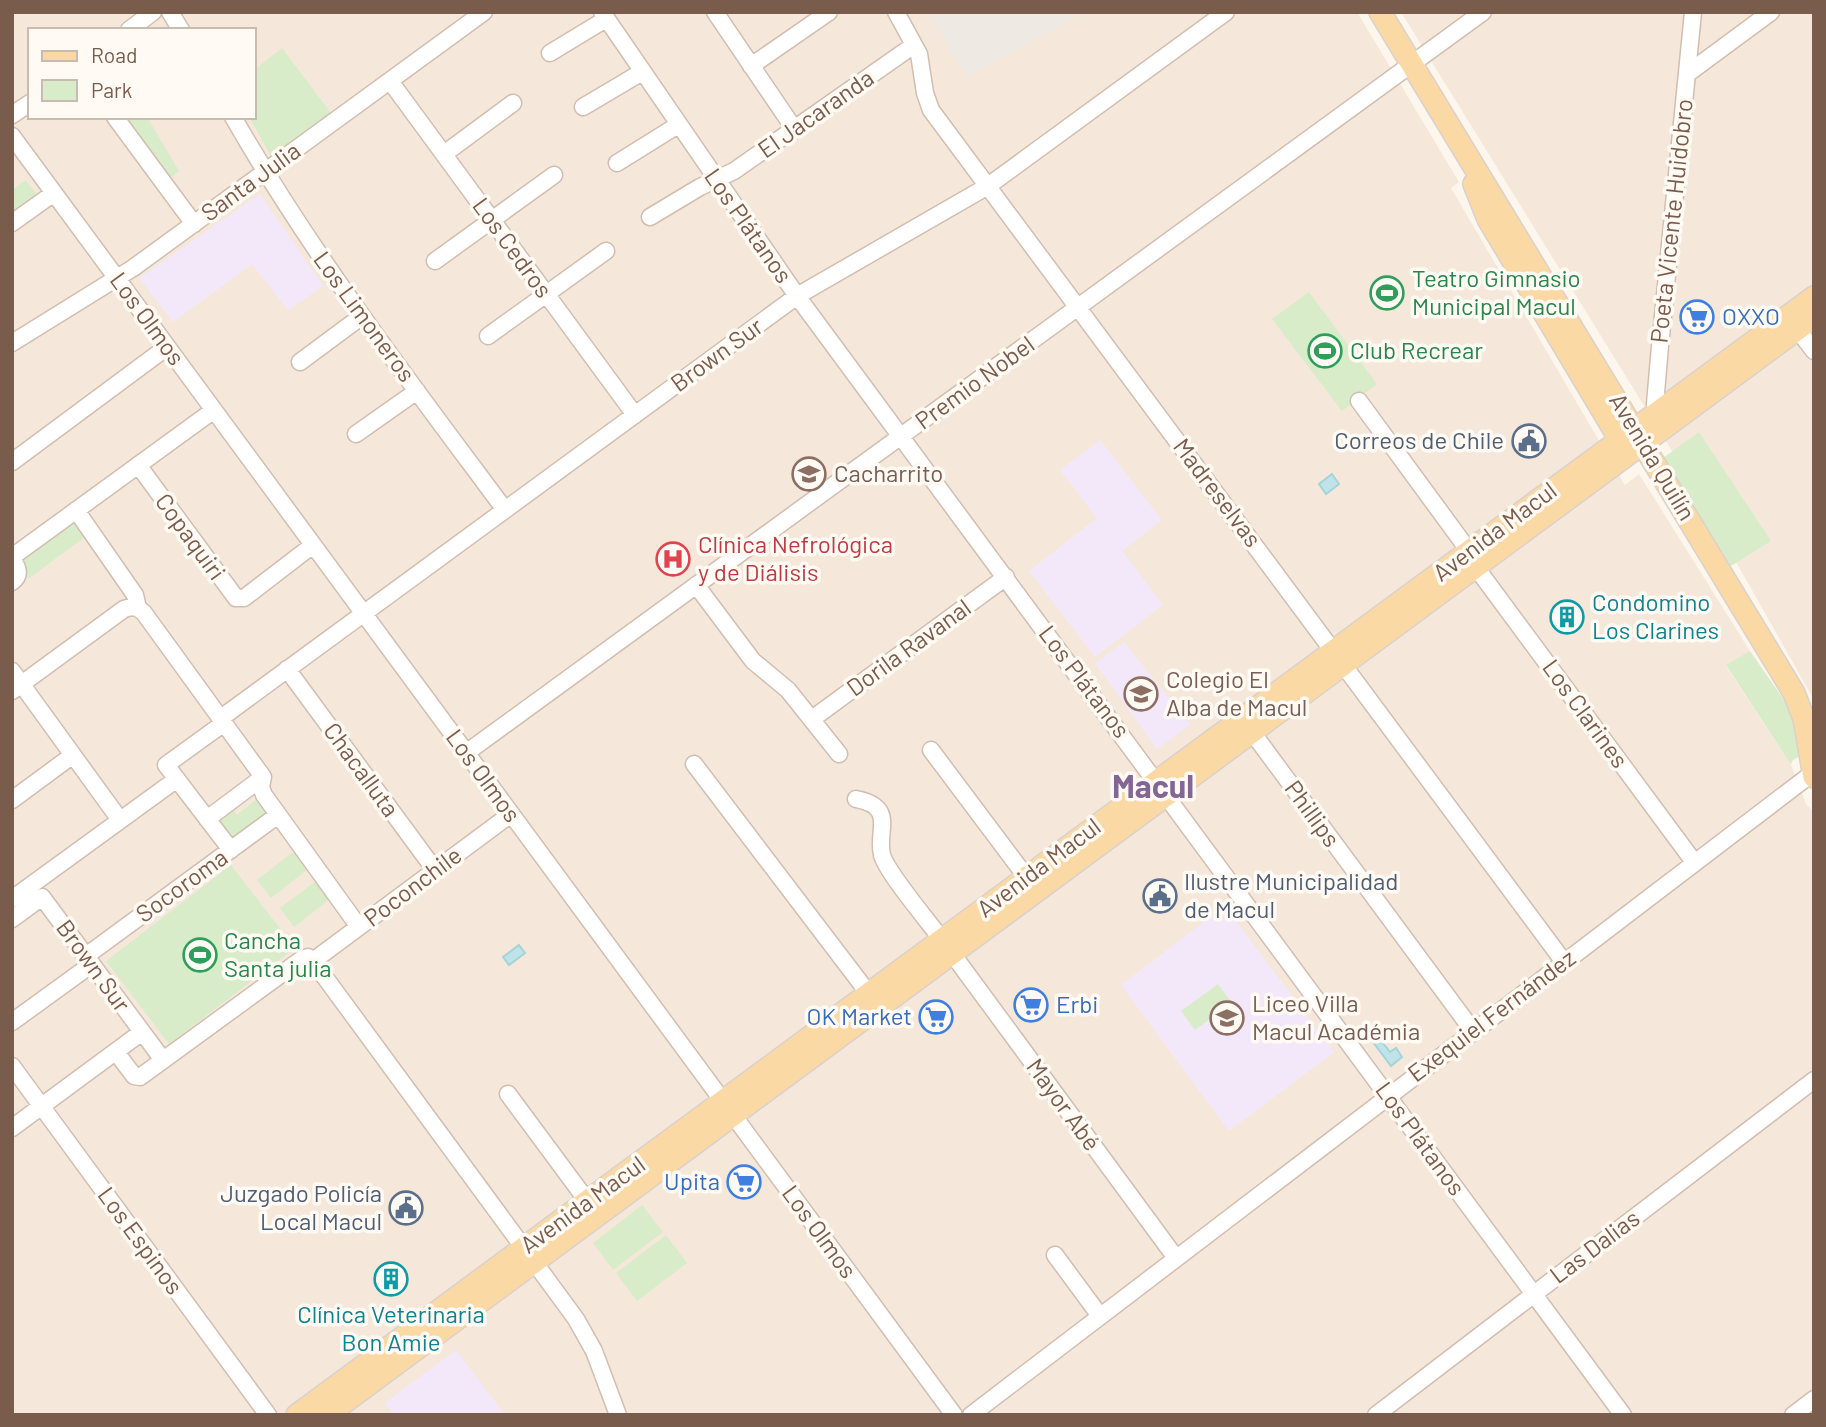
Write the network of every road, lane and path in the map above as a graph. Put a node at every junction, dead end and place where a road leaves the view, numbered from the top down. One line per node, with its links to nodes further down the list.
1 (153, 12): 13 (street)
2 (170, 12): 14 (street)
3 (484, 12): 21 (street, Santa Julia)
4 (715, 12): 18 (street)
5 (829, 12): 18 (street)
6 (896, 12): 15 (street, Madreselvas)
7 (1226, 12): 36 (street, Brown Sur)
8 (1380, 12): 17 (main road, Avenida Quilín)
9 (1483, 12): 17 (street, Premio Nobel)
10 (1693, 12): 20 (street, Poeta Vicente Huidobro)
11 (1771, 12): 20 (street)
12 (604, 16): 16 (street); 19 (street, Los Plátanos)
13 (132, 28)
14 (180, 28)
15 (914, 45): 29 (street, El Jacaranda); 36 (street, Madreselvas)
16 (550, 53)
17 (1413, 65): 48 (street, Premio Nobel); 60 (main road, Avenida Quilín)
18 (751, 66): 29 (street)
19 (642, 72): 24 (street); 28 (street, Los Plátanos)
20 (1687, 74): 60 (street, Poeta Vicente Huidobro)
21 (390, 81): 31 (street, Los Cedros); 33 (street, Santa Julia)
22 (513, 103): 31 (street)
23 (28, 104): 25 (street)
24 (583, 107)
25 (12, 116)
26 (116, 119): 41 (street)
27 (234, 119): 33 (street, Los Limoneros)
28 (678, 125): 32 (street); 35 (street, Los Plátanos)
29 (795, 130): 35 (street, El Jacaranda)
30 (12, 136): 37 (street, Los Olmos)
31 (444, 154): 39 (street, Los Cedros)
32 (617, 163)
33 (265, 172): 41 (street, Santa Julia); 49 (street, Los Limoneros)
34 (554, 175): 39 (street)
35 (716, 180): 38 (street, El Jacaranda); 46 (street, Los Plátanos)
36 (988, 186): 46 (street, Brown Sur); 48 (street, Madreselvas)
37 (54, 193): 40 (street); 44 (street, Los Olmos)
38 (650, 217)
39 (492, 220): 43 (street); 45 (street, Los Cedros)
40 (12, 223)
41 (194, 223): 44 (street, Santa Julia)
42 (606, 251): 45 (street)
43 (435, 261)
44 (116, 278): 52 (street, Santa Julia); 53 (street, Los Olmos)
45 (546, 294): 51 (street); 59 (street, Los Cedros)
46 (797, 296): 59 (street, Brown Sur); 62 (street, Los Plátanos)
47 (1814, 297): 60 (main road, Avenida Macul)
48 (1079, 307): 62 (street, Premio Nobel); 74 (street, Madreselvas)
49 (362, 316): 55 (street); 56 (street, Los Limoneros)
50 (1806, 323): 54 (street); 60 (main road, Avenida Macul)
51 (488, 336)
52 (12, 343)
53 (167, 347): 58 (street, Los Olmos); 63 (street)
54 (1814, 351)
55 (300, 362)
56 (417, 391): 61 (street); 66 (street, Los Limoneros)
57 (1359, 401): 68 (street, Los Clarines)
58 (214, 410): 64 (street); 67 (street, Los Olmos)
59 (635, 415): 66 (street, Brown Sur)
60 (1642, 431): 68 (main road, Avenida Macul); 77 (main road, Avenida Quilín)
61 (356, 435)
62 (902, 437): 70 (street, Los Plátanos); 71 (street, Premio Nobel)
63 (12, 462)
64 (138, 465): 65 (street); 67 (street, Copaquiri)
65 (76, 510): 69 (street); 72 (street)
66 (505, 510): 73 (street, Brown Sur)
67 (313, 545): 73 (street, Los Olmos)
68 (1472, 559): 74 (main road, Avenida Macul); 98 (street, Los Clarines)
69 (14, 568)
70 (1006, 577): 79 (street, Dorila Ravanal); 90 (street, Los Plátanos)
71 (696, 585): 79 (street); 83 (street, Premio Nobel)
72 (138, 608): 76 (street); 80 (street)
73 (363, 613): 75 (street, Brown Sur); 83 (street, Los Olmos)
74 (1338, 657): 81 (main road, Avenida Macul); 90 (main road, Avenida Macul); 107 (street, Madreselvas)
75 (287, 669): 80 (street, Brown Sur); 99 (street, Chacalluta)
76 (15, 682): 85 (street)
77 (1798, 701): 78 (main road); 87 (main road, Avenida Quilín)
78 (1814, 718)
79 (812, 719): 84 (street)
80 (222, 721): 88 (street); 89 (street, Brown Sur)
81 (1252, 732): 90 (main road, Avenida Macul); 110 (street, Phillips)
82 (931, 750): 100 (street)
83 (467, 753): 93 (street, Los Olmos)
84 (839, 754)
85 (73, 755): 92 (street); 96 (street)
86 (694, 764): 108 (street)
87 (1813, 774): 98 (street, Exequiel Fernández)
88 (263, 777): 94 (street); 95 (street)
89 (177, 779): 95 (street); 96 (street)
90 (1162, 787): 100 (main road, Avenida Macul); 104 (main road, Avenida Macul); 117 (street, Los Plátanos)
91 (856, 799): 104 (street, Mayor Abé)
92 (12, 800)
93 (511, 814): 99 (street, Poconchile); 119 (street, Los Olmos)
94 (278, 815): 97 (street, Socoroma); 103 (street)
95 (207, 819): 97 (street)
96 (120, 820): 101 (street)
97 (231, 850): 105 (street, Socoroma)
98 (1694, 862): 107 (street, Exequiel Fernández)
99 (435, 870): 103 (street, Poconchile)
100 (1027, 878): 104 (main road, Avenida Macul)
101 (12, 899)
102 (14, 915): 105 (street, Brown Sur)
103 (359, 927): 106 (street, Poconchile)
104 (946, 946): 108 (main road, Avenida Macul); 124 (street, Mayor Abé)
105 (89, 960): 109 (street, Socoroma); 111 (street, Brown Sur)
106 (313, 961): 113 (street, Poconchile); 122 (street)
107 (1564, 962): 110 (street, Exequiel Fernández)
108 (875, 999): 119 (main road, Avenida Macul)
109 (12, 1022)
110 (1473, 1031): 117 (street, Exequiel Fernández)
111 (142, 1032): 112 (street); 113 (street, Brown Sur)
112 (116, 1052): 113 (street, Poconchile); 118 (street)
113 (163, 1060)
114 (12, 1066): 118 (street, Los Espinos)
115 (1814, 1080): 125 (street, Las Dalias)
116 (508, 1094): 121 (street)
117 (1388, 1096): 124 (street, Exequiel Fernández); 125 (street, Los Plátanos)
118 (42, 1107): 120 (street); 128 (street, Los Espinos)
119 (728, 1108): 121 (main road, Avenida Macul); 122 (main road, Avenida Macul); 132 (street, Los Olmos)
120 (12, 1128)
121 (588, 1202): 122 (main road, Avenida Macul)
122 (529, 1255): 129 (main road, Avenida Macul); 130 (main road, Avenida Macul); 131 (street)
123 (1055, 1255): 126 (street)
124 (1175, 1258): 126 (street, Exequiel Fernández)
125 (1534, 1294): 134 (street, Las Dalias); 135 (street, Los Plátanos)
126 (1100, 1316): 133 (street, Exequiel Fernández)
127 (1814, 1399): 136 (street)
128 (268, 1415)
129 (297, 1415)
130 (327, 1415)
131 (618, 1415)
132 (954, 1415)
133 (971, 1415)
134 (1376, 1415)
135 (1623, 1415)
136 (1793, 1415)

